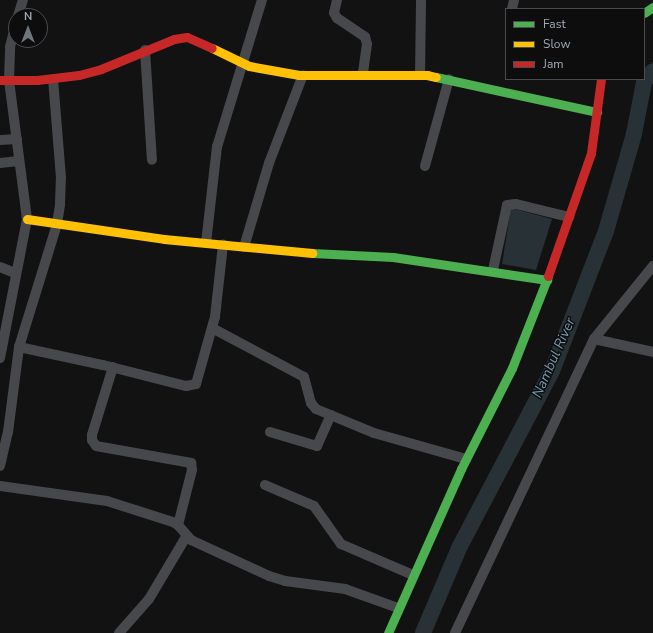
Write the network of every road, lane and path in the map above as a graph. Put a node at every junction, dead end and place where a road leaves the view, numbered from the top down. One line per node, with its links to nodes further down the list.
1 (262, 0): 8 (street)
2 (337, 0): 9 (street)
3 (421, 0): 11 (street)
4 (652, 0): 5 (main road)
5 (653, 7)
6 (10, 48): 14 (street)
7 (144, 50): 8 (main road); 12 (main road); 19 (street)
8 (243, 63): 10 (main road); 26 (street)
9 (363, 74): 10 (main road); 11 (main road)
10 (303, 75): 28 (street)
11 (420, 75): 13 (main road)
12 (53, 79): 14 (main road); 25 (street)
13 (449, 79): 16 (main road); 22 (street)
14 (5, 80): 17 (street)
15 (601, 80): 16 (main road)
16 (597, 112): 23 (main road)
17 (17, 139): 18 (street); 20 (street)
18 (0, 140)
19 (152, 160)
20 (20, 161): 21 (street); 24 (street)
21 (0, 163)
22 (425, 166)
23 (569, 217): 31 (street); 33 (main road)
24 (27, 219): 25 (main road); 32 (street)
25 (48, 222): 26 (main road); 36 (street)
26 (206, 243): 27 (main road)
27 (223, 244): 28 (main road); 34 (street)
28 (244, 247): 31 (main road)
29 (653, 266): 35 (street)
30 (0, 267): 32 (street)
31 (493, 270): 33 (main road)
32 (16, 272): 38 (street)
33 (547, 280): 42 (main road)
34 (212, 328): 39 (street); 40 (street)
35 (594, 338): 37 (street); 52 (street)
36 (19, 347): 39 (street); 43 (street)
37 (653, 352)
38 (0, 354)
39 (113, 367): 46 (street)
40 (331, 415): 41 (street); 42 (street)
41 (270, 432)
42 (466, 459): 48 (main road)
43 (0, 466)
44 (265, 485): 48 (street)
45 (0, 486): 46 (street)
46 (178, 525): 47 (street)
47 (186, 537): 49 (street); 50 (street)
48 (413, 575): 49 (main road)
49 (398, 608): 51 (main road)
50 (119, 633)
51 (388, 633)
52 (455, 633)

